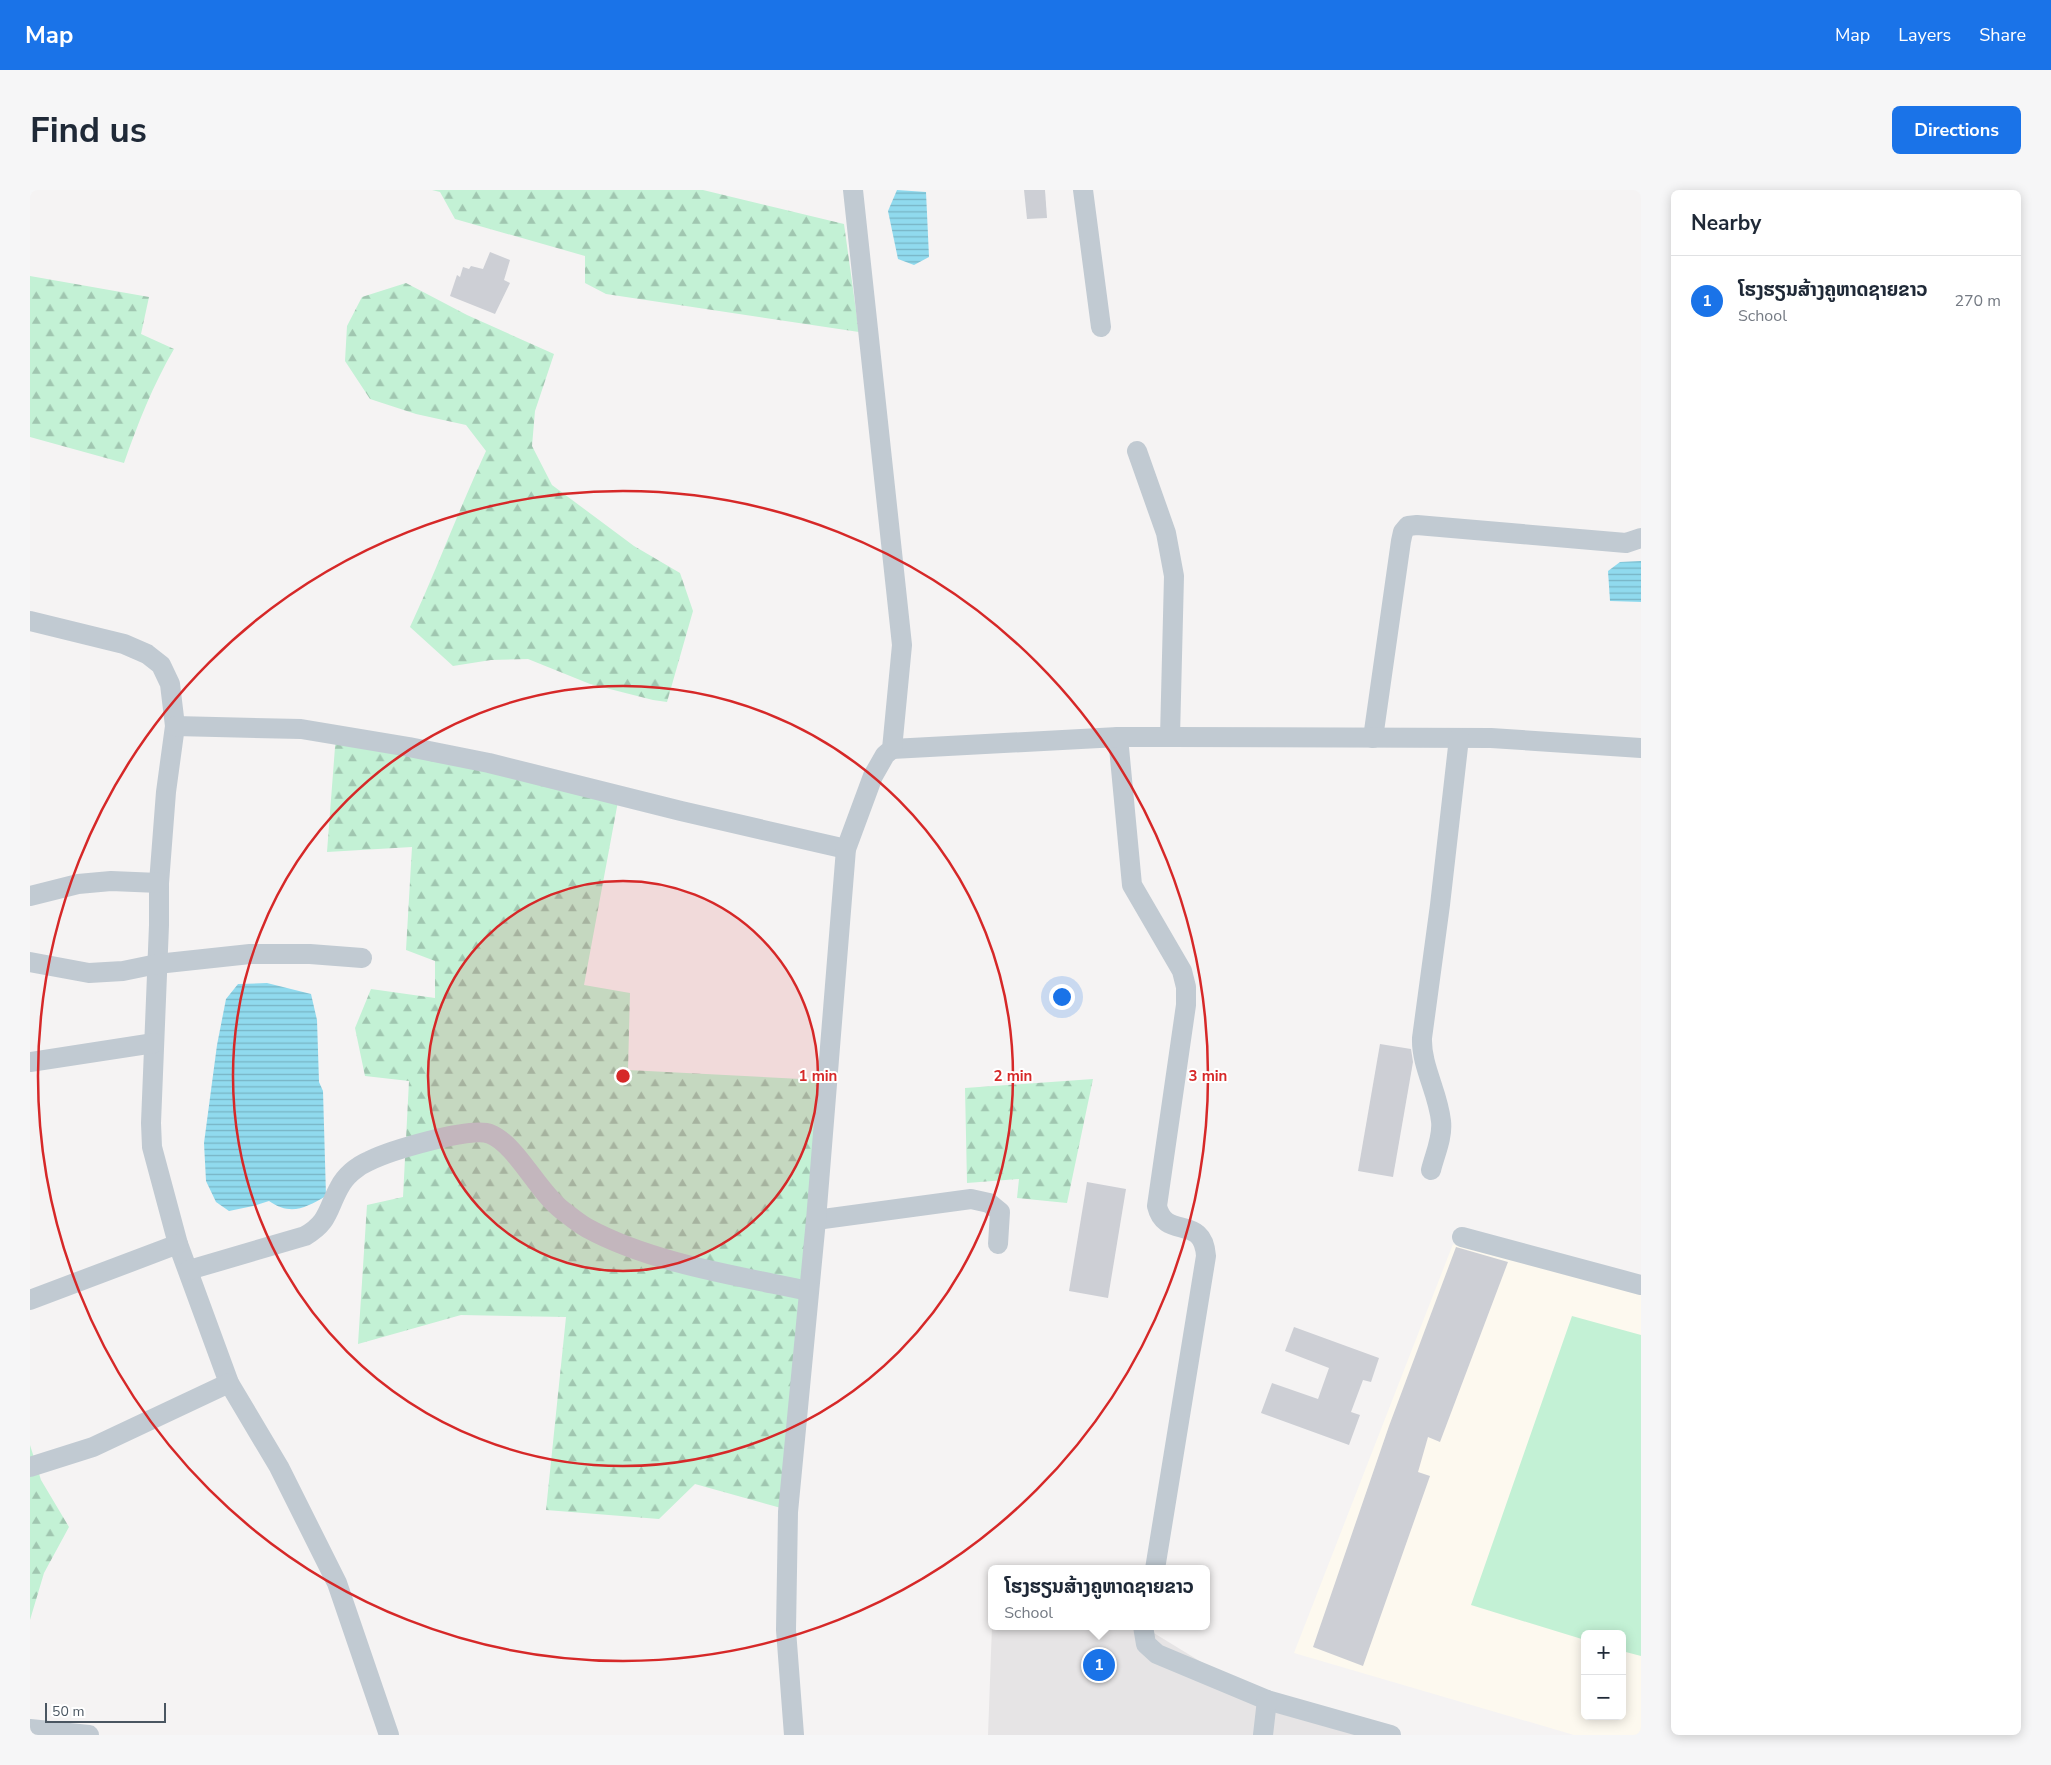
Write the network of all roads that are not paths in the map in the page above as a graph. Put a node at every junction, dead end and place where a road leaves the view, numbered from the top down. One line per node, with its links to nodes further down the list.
1 (853, 190): 13 (street)
2 (1083, 190): 3 (street)
3 (1101, 327)
4 (1137, 451): 9 (street)
5 (1641, 538): 10 (street)
6 (30, 621): 7 (street)
7 (175, 726): 14 (street); 15 (street)
8 (1118, 737): 9 (street); 13 (street); 33 (street)
9 (1170, 737): 10 (street)
10 (1373, 738): 11 (street)
11 (1459, 738): 12 (street); 22 (street)
12 (1641, 748)
13 (892, 749): 14 (street)
14 (846, 849): 23 (street)
15 (159, 883): 16 (street); 19 (street)
16 (30, 896)
17 (362, 958): 19 (street)
18 (30, 962): 19 (street)
19 (157, 964): 20 (street)
20 (154, 1043): 21 (street); 25 (street)
21 (30, 1062)
22 (1431, 1170)
23 (816, 1220): 26 (street); 29 (street)
24 (1462, 1237): 28 (street)
25 (178, 1244): 27 (street); 30 (street)
26 (998, 1244)
27 (189, 1270): 29 (street); 31 (street)
28 (1641, 1285)
29 (809, 1291): 39 (street)
30 (30, 1300)
31 (229, 1382): 32 (street); 38 (street)
32 (30, 1467)
33 (1155, 1565)
34 (1144, 1630): 35 (street)
35 (1267, 1700): 40 (street); 41 (street)
36 (30, 1729): 37 (street)
37 (89, 1735)
38 (389, 1735)
39 (794, 1735)
40 (1263, 1735)
41 (1391, 1735)

